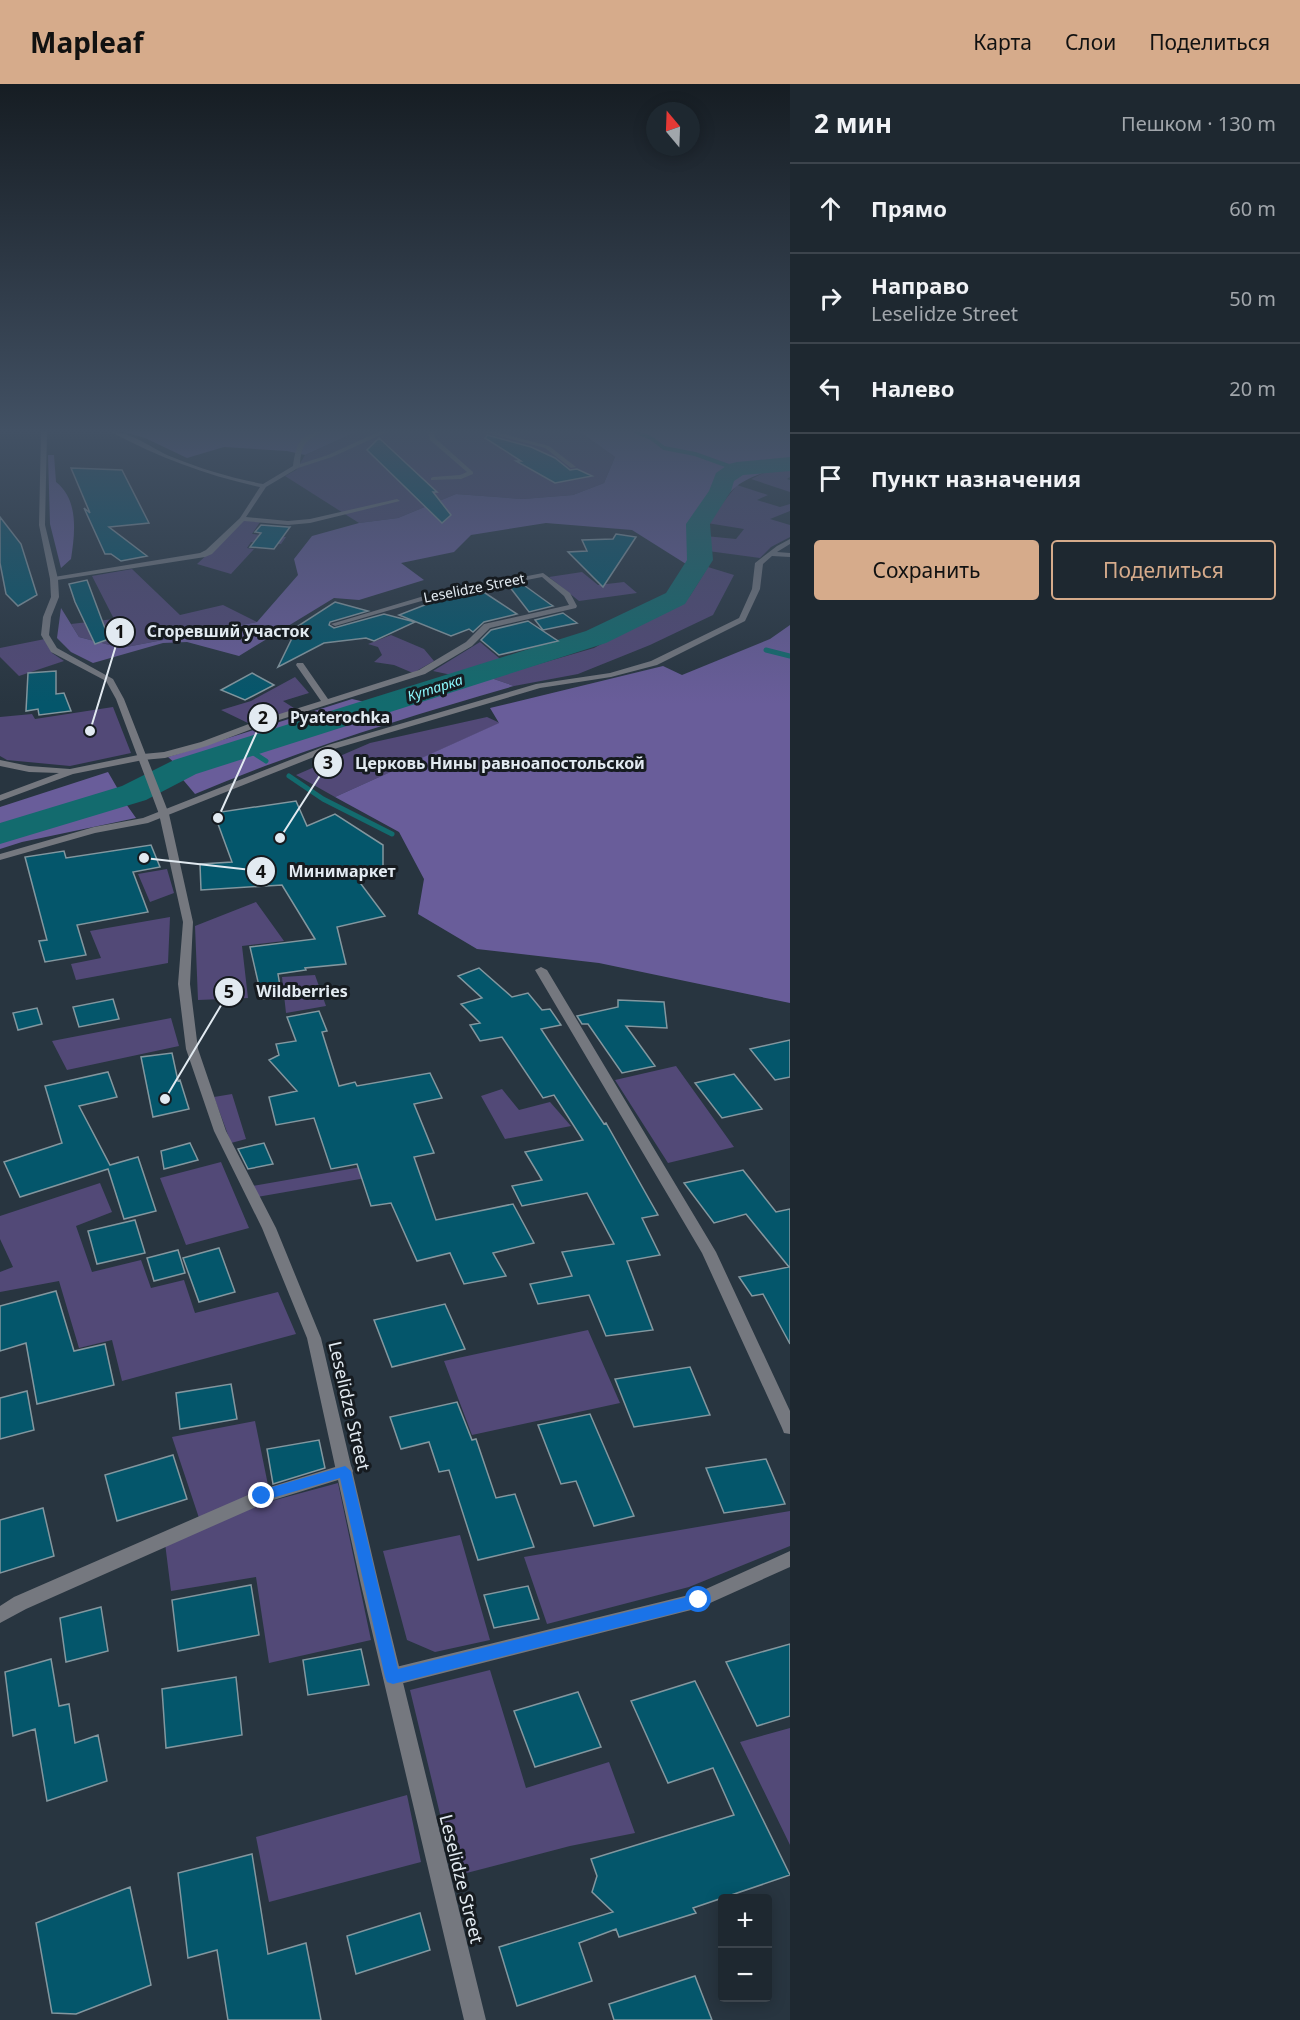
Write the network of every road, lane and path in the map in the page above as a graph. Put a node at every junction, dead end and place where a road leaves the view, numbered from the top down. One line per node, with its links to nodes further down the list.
1 (42, 522): 6 (street)
2 (239, 522): 6 (street)
3 (790, 541): 4 (street)
4 (770, 554): 5 (street); 14 (street)
5 (790, 555)
6 (54, 579): 10 (street)
7 (335, 624): 9 (street, Leselidze Street)
8 (300, 665): 9 (street)
9 (326, 702): 10 (street, Leselidze Street)
10 (144, 762): 12 (street, Leselidze Street); 14 (street, Leselidze Street)
11 (0, 763): 12 (street, Leselidze Street)
12 (71, 772): 13 (street, Leselidze Street)
13 (0, 798)
14 (163, 810): 15 (street); 18 (street, Leselidze Street)
15 (0, 857)
16 (542, 970): 17 (street)
17 (790, 1428)
18 (345, 1471): 20 (street); 21 (street, Leselidze Street)
19 (790, 1559): 21 (street)
20 (0, 1615)
21 (393, 1677): 22 (street, Leselidze Street)
22 (475, 2020)

